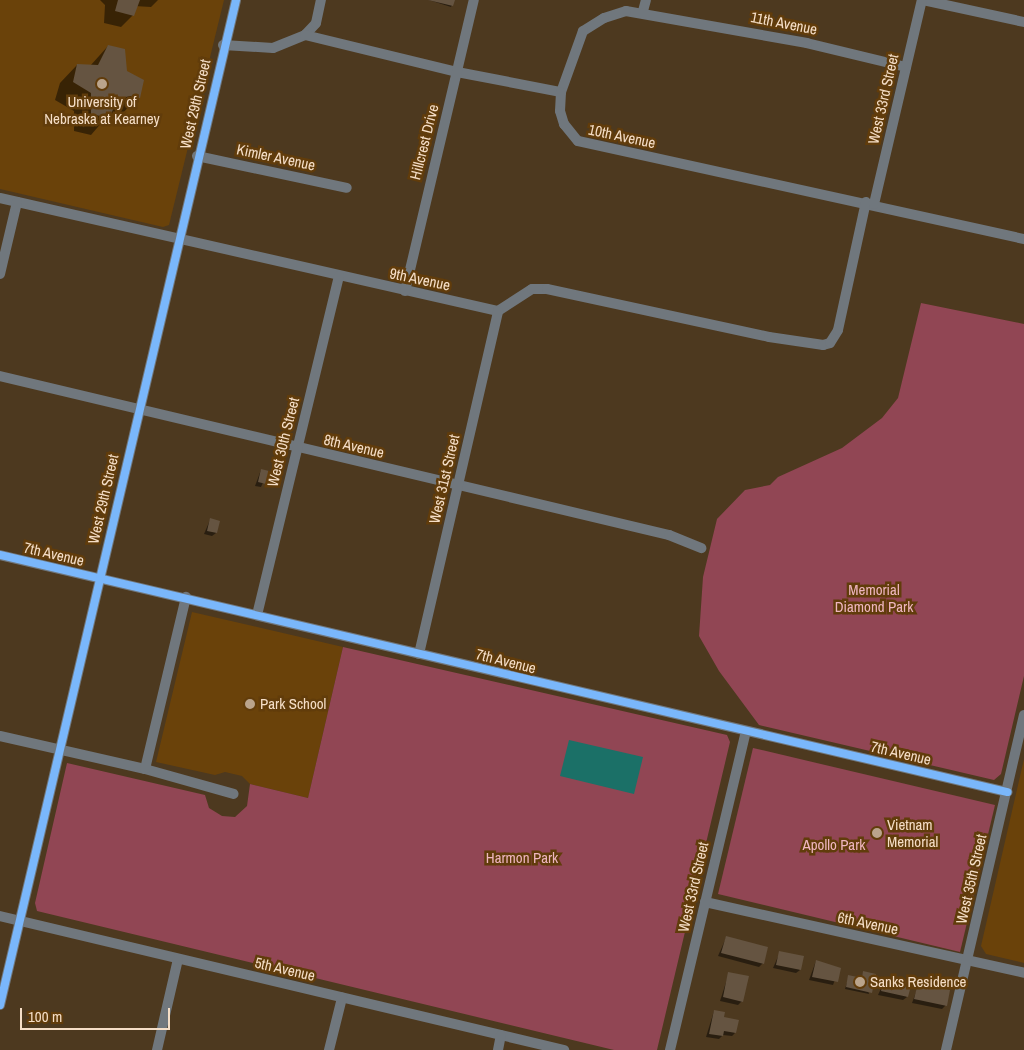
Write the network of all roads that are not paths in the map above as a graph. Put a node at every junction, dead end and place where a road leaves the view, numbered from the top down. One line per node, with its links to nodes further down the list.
1 (236, 0): 9 (street, West 29th Street)
2 (322, 0): 8 (street)
3 (474, 0): 11 (street, Hillcrest Drive)
4 (646, 0): 6 (street)
5 (922, 0): 7 (street); 10 (street, West 33rd Street)
6 (643, 11): 10 (street, 11th Avenue); 12 (street, 11th Avenue)
7 (1024, 22)
8 (305, 35): 9 (street); 11 (street)
9 (223, 45): 13 (street, West 29th Street)
10 (906, 67): 17 (street, West 33rd Street)
11 (457, 72): 12 (street); 22 (street, Hillcrest Drive)
12 (560, 92): 17 (street, 10th Avenue)
13 (198, 156): 14 (street, Kimler Avenue); 18 (street, West 29th Street)
14 (347, 188)
15 (0, 198): 16 (street, 9th Avenue)
16 (17, 202): 18 (street, 9th Avenue); 20 (street)
17 (870, 203): 19 (street, 10th Avenue); 23 (street, West 33rd Street)
18 (178, 239): 21 (street, 9th Avenue); 25 (street, West 29th Street)
19 (1024, 239)
20 (0, 274)
21 (339, 276): 22 (street, 9th Avenue); 26 (street, West 30th Street)
22 (405, 291): 23 (street, 9th Avenue)
23 (498, 311): 27 (street, West 31st Street)
24 (0, 376): 25 (street, 8th Avenue)
25 (138, 409): 26 (street, 8th Avenue); 30 (street, West 29th Street)
26 (298, 448): 27 (street, 8th Avenue); 32 (street, West 30th Street)
27 (458, 486): 28 (street, 8th Avenue); 33 (street, West 31st Street)
28 (701, 548)
29 (0, 555): 30 (street, 7th Avenue)
30 (99, 578): 31 (street, 7th Avenue); 37 (street, West 29th Street)
31 (186, 597): 32 (street, 7th Avenue); 38 (street)
32 (257, 615): 33 (street, 7th Avenue)
33 (419, 654): 35 (street, 7th Avenue)
34 (1024, 715): 39 (street, West 35th Street)
35 (746, 731): 39 (street, 7th Avenue); 41 (street, West 33rd Street)
36 (0, 736): 37 (street)
37 (59, 750): 38 (street); 43 (street, West 29th Street)
38 (145, 769): 40 (street)
39 (1006, 792): 45 (street, West 35th Street)
40 (234, 794)
41 (705, 902): 45 (street, 6th Avenue); 54 (street, West 33rd Street)
42 (0, 916): 43 (street, 5th Avenue)
43 (20, 921): 44 (street, 5th Avenue); 48 (street, West 29th Street)
44 (178, 960): 47 (street, 5th Avenue); 50 (street)
45 (967, 960): 46 (street, 6th Avenue); 55 (street, West 35th Street)
46 (1024, 973)
47 (342, 998): 49 (street, 5th Avenue); 51 (street)
48 (0, 1005)
49 (501, 1035): 52 (street); 53 (street, 5th Avenue)
50 (157, 1050)
51 (330, 1050)
52 (498, 1050)
53 (564, 1050)
54 (670, 1050)
55 (946, 1050)

